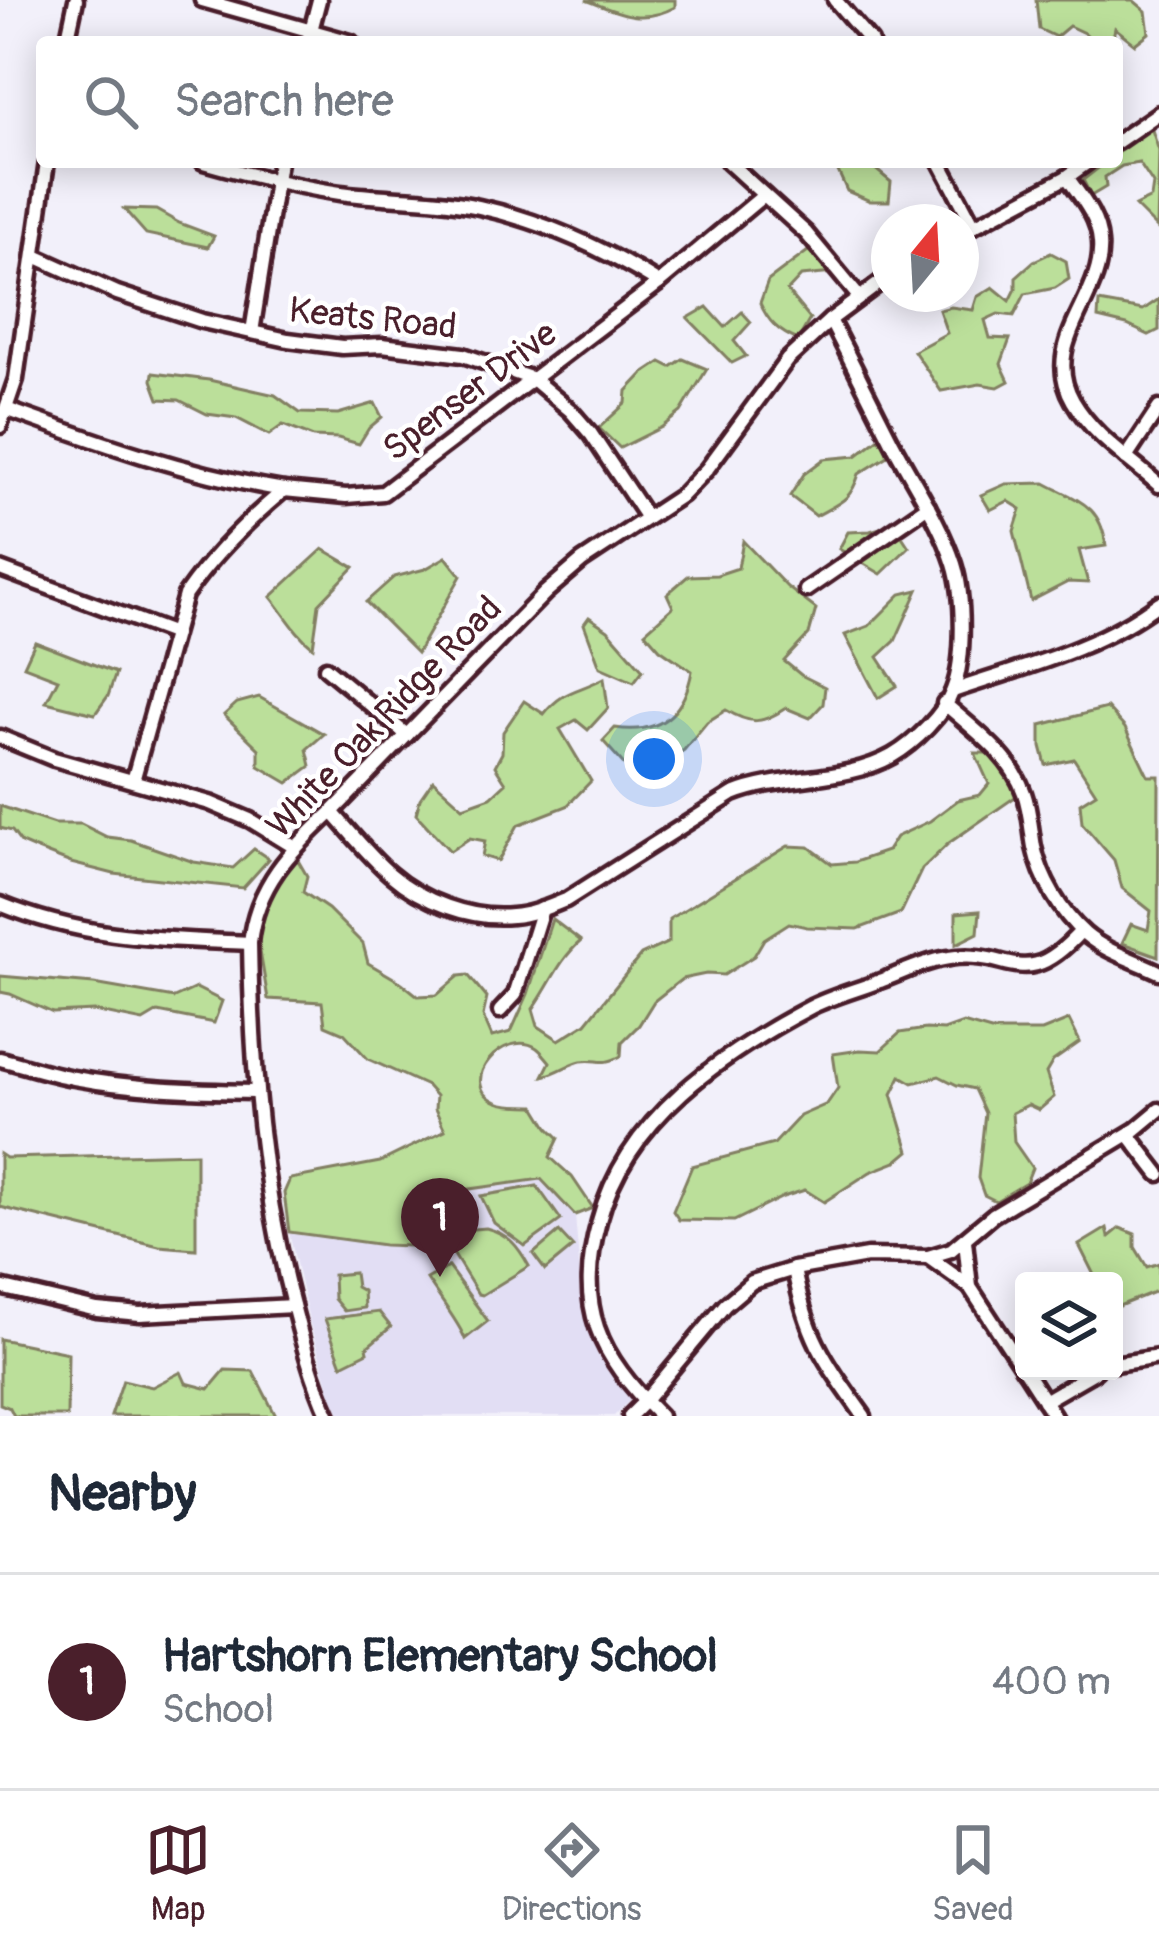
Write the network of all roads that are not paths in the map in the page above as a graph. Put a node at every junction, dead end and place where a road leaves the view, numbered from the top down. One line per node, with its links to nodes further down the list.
1 (76, 0): 5 (street)
2 (202, 0): 6 (street)
3 (319, 0): 7 (street)
4 (835, 0): 8 (street)
5 (68, 36)
6 (307, 36)
7 (310, 36)
8 (862, 36)
9 (1159, 113): 10 (street)
10 (1123, 138)
11 (46, 168): 22 (street)
12 (224, 168): 18 (street)
13 (278, 168): 18 (street)
14 (735, 168): 19 (street)
15 (943, 168): 20 (street)
16 (1080, 168): 17 (street)
17 (1067, 177): 21 (street); 32 (street)
18 (274, 182): 23 (street); 27 (street)
19 (764, 195): 23 (street, Spenser Drive); 25 (street)
20 (962, 204)
21 (979, 223)
22 (35, 256): 27 (street, Keats Road); 30 (street)
23 (659, 283): 28 (street, Spenser Drive)
24 (871, 289): 25 (street, White Oak Ridge Road)
25 (859, 297): 26 (street, White Oak Ridge Road)
26 (830, 320): 35 (street); 36 (street, White Oak Ridge Road)
27 (252, 332): 28 (street, Keats Road)
28 (533, 379): 34 (street, Spenser Drive); 36 (street, Keats Road)
29 (1159, 408): 32 (street)
30 (6, 409): 31 (street); 34 (street, Spenser Drive)
31 (0, 426)
32 (1126, 458): 33 (street)
33 (1159, 485)
34 (284, 490): 40 (street)
35 (928, 506): 38 (street); 42 (street)
36 (647, 518): 44 (street, White Oak Ridge Road)
37 (0, 569): 40 (street)
38 (806, 590)
39 (1159, 604): 42 (street)
40 (172, 633): 46 (street)
41 (326, 668): 44 (street)
42 (953, 691): 43 (street)
43 (944, 704): 50 (street); 51 (street)
44 (407, 735): 47 (street, White Oak Ridge Road)
45 (0, 737): 46 (street)
46 (133, 781): 48 (street)
47 (332, 812): 48 (street, White Oak Ridge Road); 50 (street)
48 (294, 847): 52 (street, White Oak Ridge Road)
49 (0, 904): 52 (street)
50 (542, 910): 54 (street)
51 (1081, 931): 53 (street); 71 (street)
52 (250, 943): 56 (street, White Oak Ridge Road)
53 (1159, 972)
54 (500, 1011)
55 (0, 1059): 56 (street)
56 (255, 1092): 65 (street, White Oak Ridge Road)
57 (1159, 1109): 58 (street)
58 (1129, 1135): 59 (street); 60 (street)
59 (1159, 1174)
60 (965, 1240): 61 (street); 64 (street)
61 (928, 1257): 62 (street); 64 (street)
62 (794, 1269): 71 (street); 76 (street)
63 (0, 1287): 65 (street)
64 (970, 1287): 66 (street)
65 (293, 1306): 73 (street, White Oak Ridge Road)
66 (1015, 1357)
67 (1159, 1357): 68 (street)
68 (1123, 1363)
69 (1030, 1380): 72 (street)
70 (1080, 1380): 72 (street)
71 (645, 1401): 74 (street); 75 (street)
72 (1044, 1401): 77 (street)
73 (329, 1416)
74 (629, 1416)
75 (660, 1416)
76 (864, 1416)
77 (1054, 1416)

